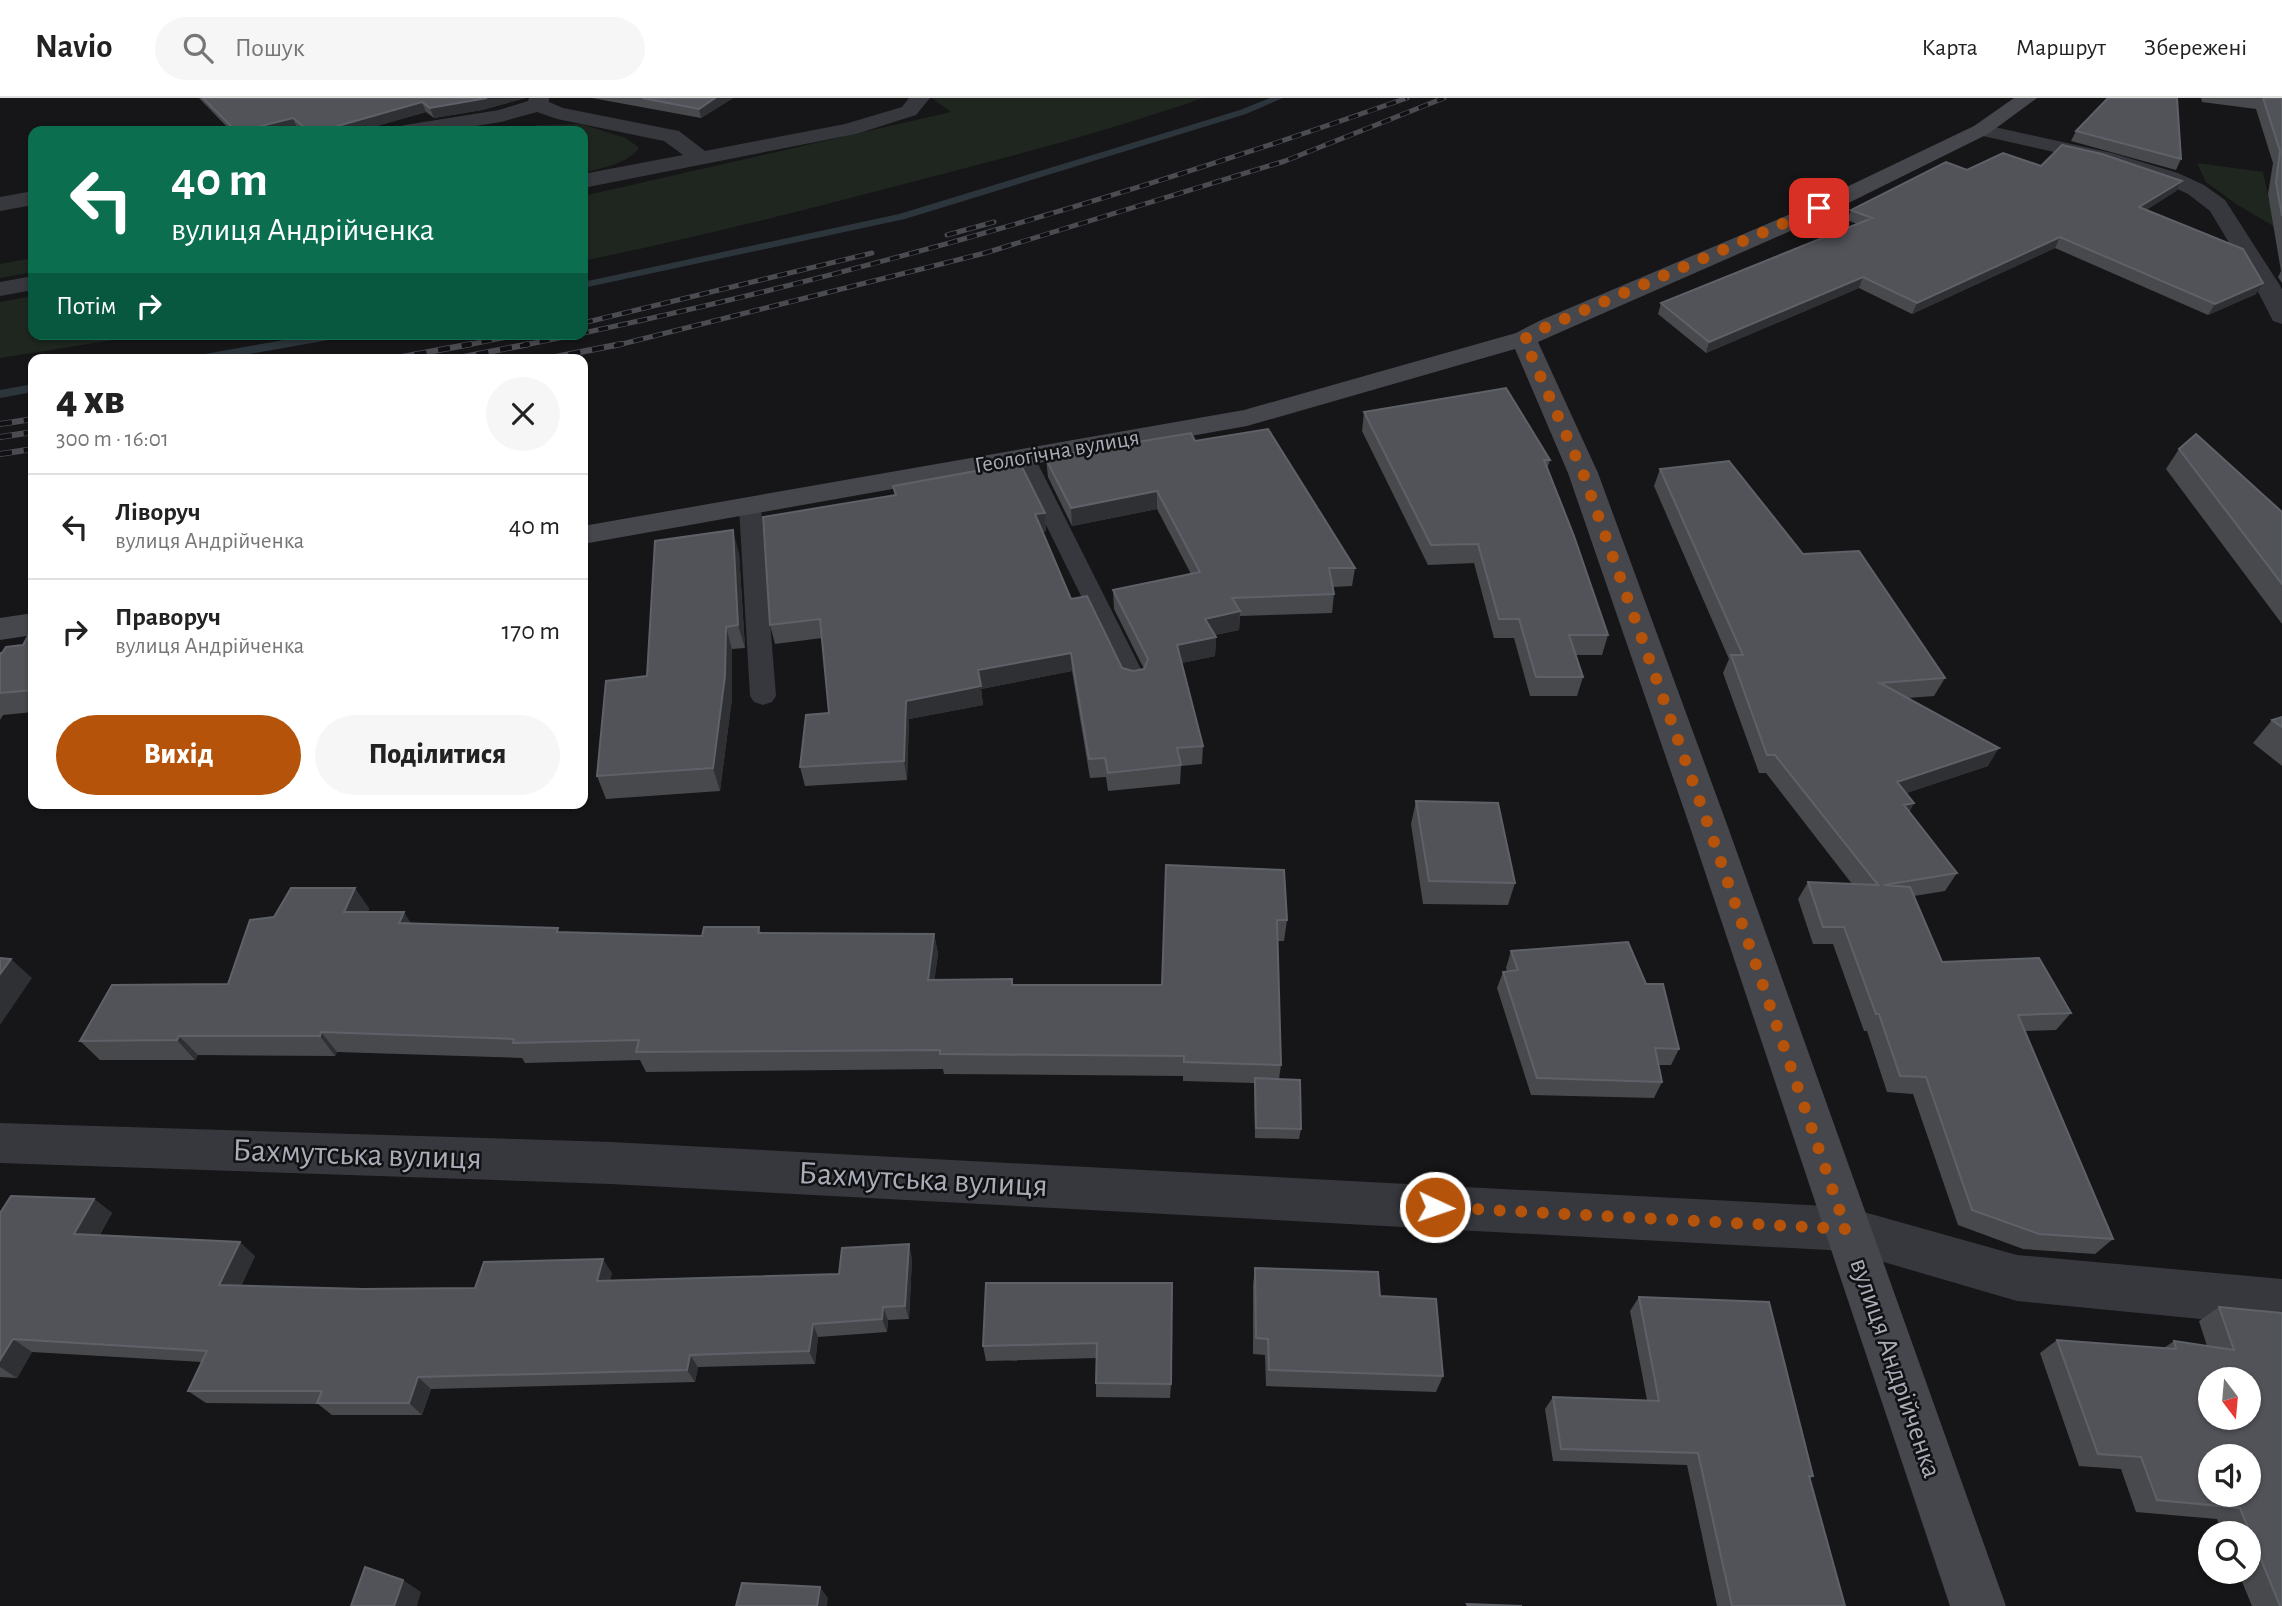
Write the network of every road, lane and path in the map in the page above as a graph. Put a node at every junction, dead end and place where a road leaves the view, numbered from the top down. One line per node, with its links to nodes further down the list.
1 (2027, 98): 5 (street)
2 (539, 102): 4 (street); 6 (street)
3 (915, 105): 6 (street)
4 (437, 126)
5 (1981, 130): 12 (street); 13 (street)
6 (702, 159): 7 (street)
7 (588, 180)
8 (28, 199): 9 (street)
9 (0, 204)
10 (28, 284): 11 (street)
11 (0, 289)
12 (2282, 316)
13 (1524, 339): 14 (street, Геологічна вулиця); 22 (street, вулиця Андрійченка)
14 (1024, 458): 15 (street, Геологічна вулиця); 19 (lane)
15 (750, 507): 16 (street, Геологічна вулиця); 20 (lane)
16 (588, 534)
17 (28, 625): 18 (street)
18 (0, 629)
19 (1134, 679)
20 (763, 696)
21 (0, 1143): 22 (street, Бахмутська вулиця)
22 (1846, 1229): 23 (street, Бахмутська вулиця); 24 (street, вулиця Андрійченка)
23 (2282, 1303)
24 (1978, 1606)

